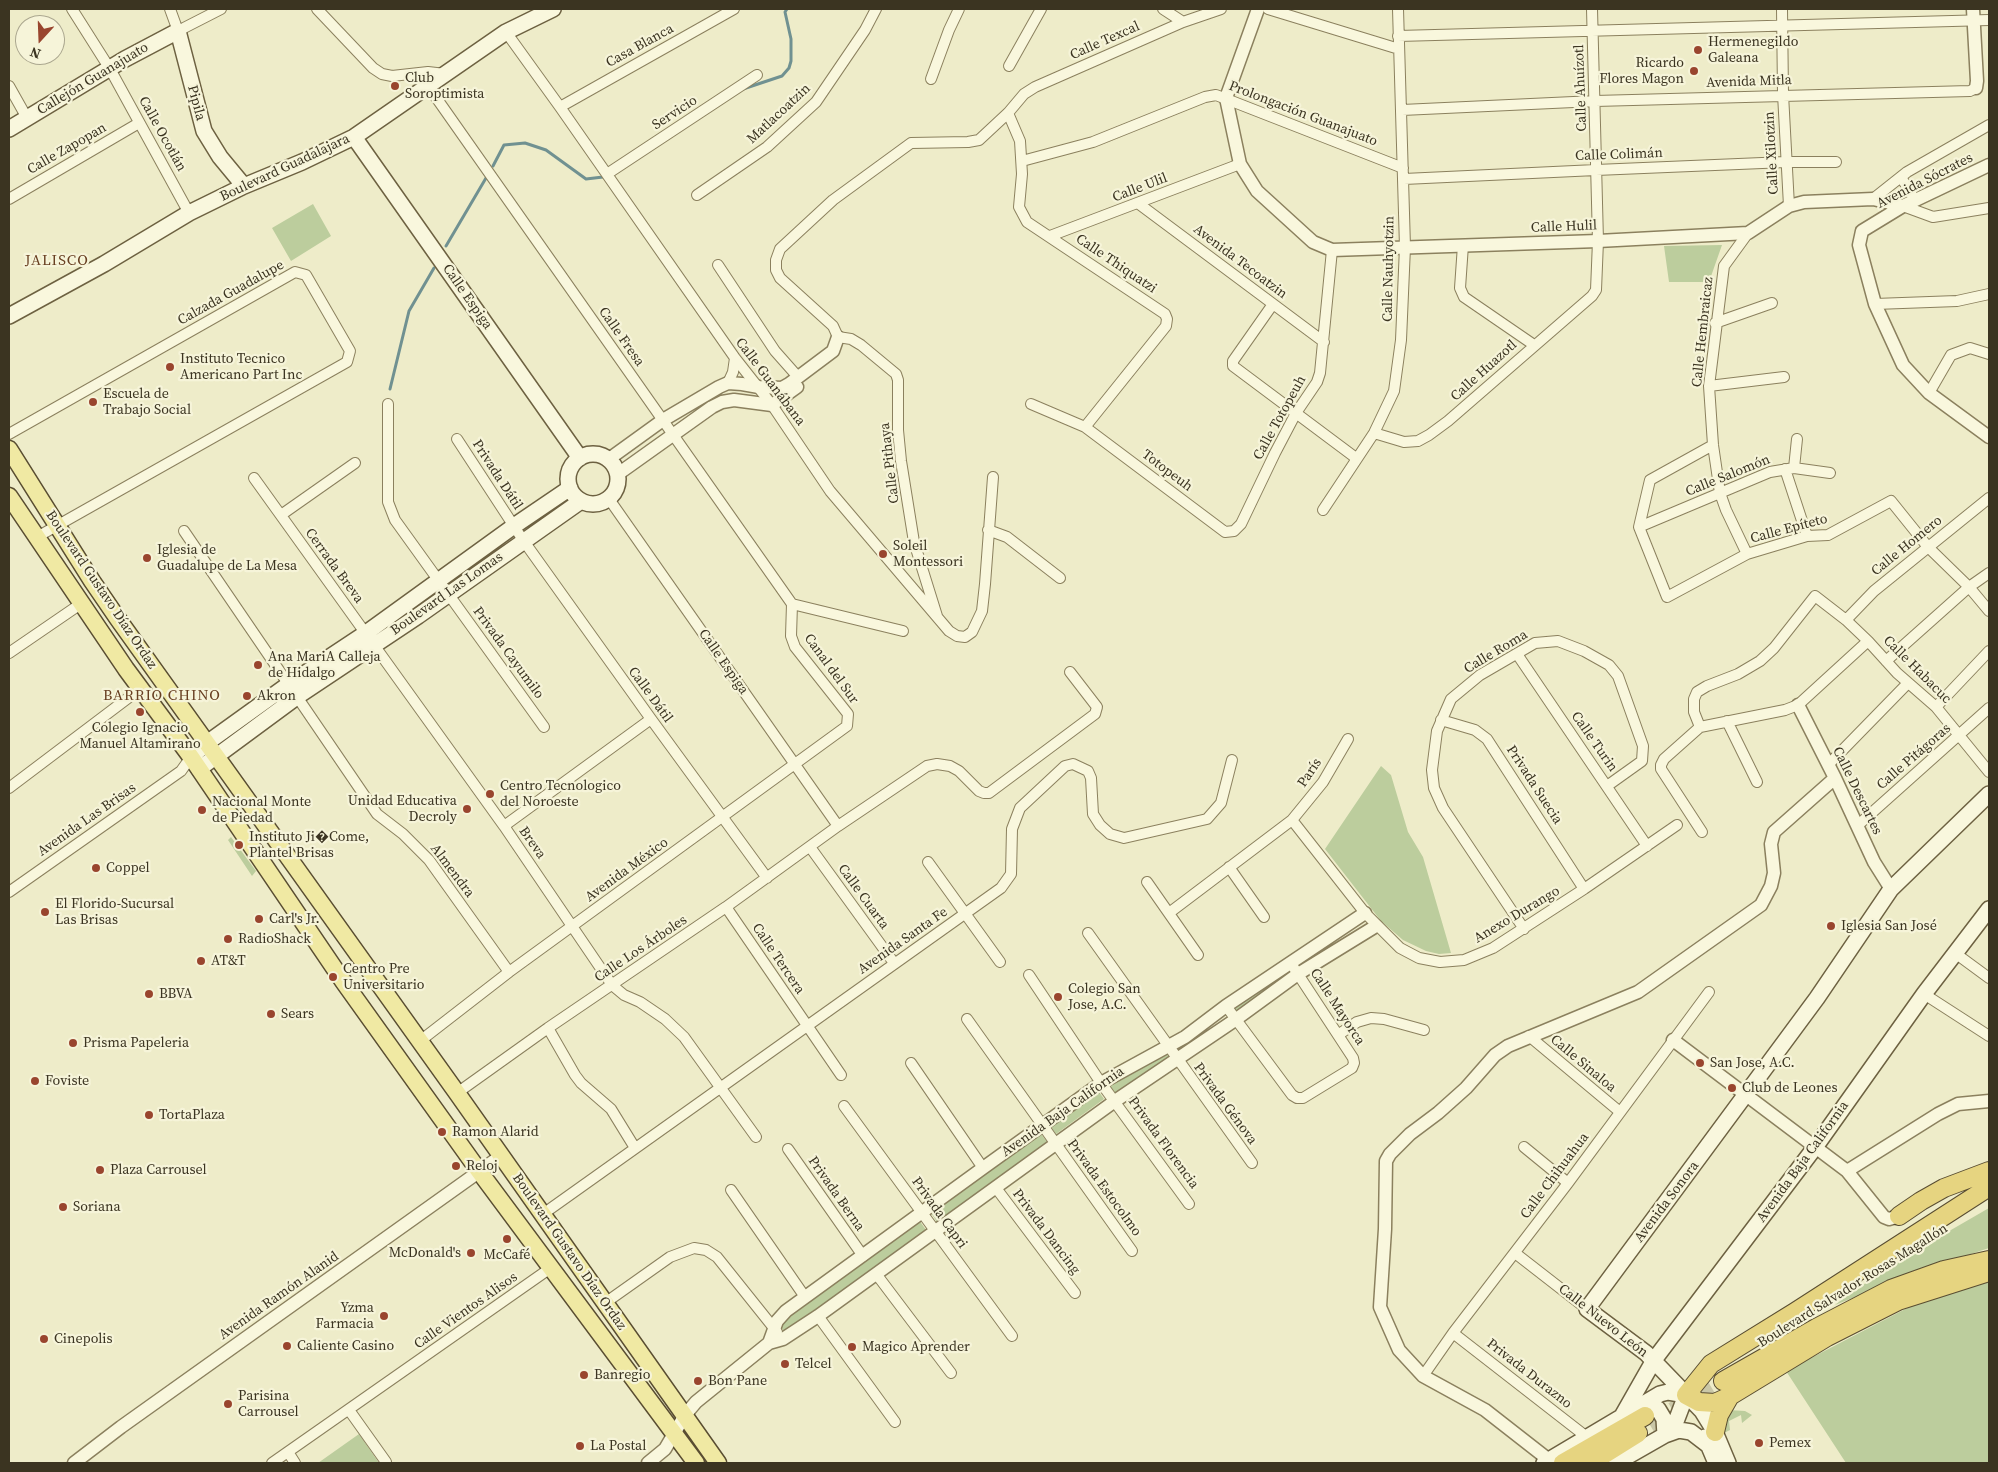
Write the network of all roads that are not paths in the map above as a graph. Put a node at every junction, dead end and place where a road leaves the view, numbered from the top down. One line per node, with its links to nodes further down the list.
1 (72, 9): 27 (street, Calle Ocotlán)
2 (170, 9): 22 (street, Pipila)
3 (221, 9): 22 (street)
4 (318, 9): 28 (street)
5 (553, 9): 23 (main road, Boulevard Guadalajara)
6 (734, 9): 37 (street, Casa Blanca)
7 (876, 9): 56 (street, Matlacoatzin)
8 (959, 9): 30 (street)
9 (1042, 9): 26 (street)
10 (1163, 9): 19 (street)
11 (1221, 9): 19 (street, Calle Texcal)
12 (1258, 9): 35 (street)
13 (1268, 9): 25 (street)
14 (1398, 9): 24 (street, Calle Nauhyotzin)
15 (1592, 9): 21 (street, Calle Ahuízotl)
16 (1782, 9): 20 (street, Calle Xilotzin)
17 (1974, 15): 18 (street); 20 (street); 33 (street)
18 (1989, 20)
19 (1183, 22): 39 (street, Calle Texcal)
20 (1782, 24): 21 (street); 34 (street, Calle Xilotzin)
21 (1593, 30): 24 (street); 36 (street, Calle Ahuízotl)
22 (178, 31): 27 (main road, Callejón Guanajuato); 55 (main road, Pipila)
23 (506, 32): 28 (main road, Boulevard Guadalajara); 37 (street, Calle Guanábana)
24 (1398, 36): 25 (street, Calle Nauhyotzin)
25 (1399, 49): 38 (street, Calle Nauhyotzin)
26 (1009, 66)
27 (110, 69): 40 (main road, Callejón Guanajuato); 41 (street, Calle Ocotlán)
28 (444, 74): 32 (main road, Boulevard Guadalajara)
29 (757, 75): 52 (street, Servicio)
30 (931, 78)
31 (9, 86): 40 (street)
32 (428, 86): 44 (main road, Boulevard Guadalajara); 95 (street, Calle Fresa)
33 (1976, 88): 34 (street, Avenida Mitla)
34 (1783, 94): 36 (street, Avenida Mitla); 46 (street, Calle Xilotzin)
35 (1226, 98): 45 (street, Prolongación Guanajuato); 48 (street); 50 (street, Prolongación Guanajuato)
36 (1595, 101): 38 (street, Avenida Mitla); 51 (street, Calle Ahuízotl)
37 (560, 107): 52 (street, Calle Guanábana)
38 (1402, 110): 50 (street, Calle Nauhyotzin)
39 (1008, 113): 45 (street, Calle Thiquatzi); 79 (street, Calle Texcal)
40 (27, 118): 43 (main road, Callejón Guanajuato)
41 (140, 123): 57 (street, Calle Zapopan); 64 (street, Calle Ocotlán)
42 (1989, 125): 53 (street)
43 (9, 129)
44 (354, 137): 55 (main road, Boulevard Guadalajara); 105 (main road, Calle Espiga)
45 (1022, 161): 66 (street, Calle Thiquatzi)
46 (1786, 162): 47 (street, Calle Colimán); 51 (street, Calle Colimán); 61 (street, Calle Xilotzin)
47 (1836, 162)
48 (1240, 164): 60 (street, Calle Ulil); 70 (street)
49 (1989, 165): 59 (street, Avenida Sócrates)
50 (1403, 168): 54 (street, Calle Nauhyotzin)
51 (1596, 170): 54 (street, Calle Colimán); 67 (street, Calle Ahuízotl)
52 (607, 174): 83 (street, Calle Guanábana)
53 (1901, 177): 58 (street); 59 (street)
54 (1404, 179): 69 (street, Calle Nauhyotzin)
55 (244, 186): 64 (main road, Boulevard Guadalajara)
56 (697, 195)
57 (9, 199)
58 (1873, 199): 61 (street); 62 (street)
59 (1915, 200): 62 (street, Avenida Sócrates)
60 (1139, 204): 66 (street, Calle Ulil); 75 (street, Avenida Tecoatzin)
61 (1789, 206): 65 (street)
62 (1902, 206): 63 (street); 76 (street, Avenida Sócrates)
63 (1989, 208)
64 (190, 213): 77 (main road, Boulevard Guadalajara)
65 (1748, 233): 67 (street, Calle Hulil); 78 (street, Calle Hembraicaz)
66 (1050, 236): 96 (street, Calle Thiquatzi)
67 (1598, 241): 68 (street, Calle Hulil); 72 (street, Calle Ahuízotl)
68 (1463, 245): 69 (street, Calle Hulil); 81 (street)
69 (1405, 247): 70 (street, Calle Hulil); 97 (street, Calle Nauhyotzin)
70 (1332, 250): 80 (street, Calle Totopeuh)
71 (718, 265): 86 (street)
72 (1597, 286): 81 (street, Calle Huazotl)
73 (1989, 294): 76 (street)
74 (1772, 303): 78 (street)
75 (1274, 304): 80 (street, Avenida Tecoatzin); 94 (street)
76 (1875, 304): 90 (street, Avenida Sócrates)
77 (9, 316)
78 (1716, 323): 88 (street, Calle Hembraicaz)
79 (838, 337): 84 (street); 141 (street, Calle Pithaya)
80 (1324, 342): 94 (street, Calle Totopeuh)
81 (1534, 345): 97 (street, Calle Huazotl)
82 (1989, 354): 90 (street)
83 (734, 358): 87 (street); 89 (street, Calle Guanábana)
84 (815, 365): 86 (street); 92 (street)
85 (1784, 377): 88 (street)
86 (798, 378): 89 (street)
87 (728, 384): 89 (street); 95 (street)
88 (1710, 386): 103 (street, Calle Hembraicaz)
89 (759, 387): 92 (street, Calle Guanábana)
90 (1929, 393): 100 (street, Avenida Sócrates)
91 (388, 404): 135 (street, Privada Cayumilo)
92 (772, 404): 99 (street); 141 (street, Calle Guanábana)
93 (1031, 404): 96 (street, Totopeuh)
94 (1296, 413): 106 (street); 127 (street, Calle Totopeuh)
95 (662, 420): 99 (street, Calle Fresa); 107 (street)
96 (1085, 427): 127 (street, Totopeuh)
97 (1374, 433): 106 (street, Calle Nauhyotzin)
98 (9, 434): 122 (street, Calzada Guadalupe)
99 (673, 435): 111 (street); 139 (street, Calle Fresa)
100 (1989, 437)
101 (457, 439): 123 (street, Privada Dátil)
102 (1798, 439): 109 (street)
103 (1712, 445): 115 (street, Calle Hembraicaz); 124 (street)
104 (9, 449): 122 (main road, Boulevard Gustavo Díaz Ordaz)
105 (580, 458): 107 (main road); 114 (main road)
106 (1356, 458): 120 (street, Calle Nauhyotzin)
107 (609, 459): 111 (main road)
108 (355, 463): 121 (street)
109 (1789, 468): 110 (street, Calle Salomón); 115 (street, Calle Salomón); 128 (street)
110 (1830, 473)
111 (618, 474): 118 (main road)
112 (993, 477): 125 (street, Calle Guanábana)
113 (254, 478): 121 (street, Cerrada Breva)
114 (570, 488): 119 (main road); 123 (main road, Boulevard Las Lomas)
115 (1720, 493): 124 (street, Calle Salomón); 132 (street, Calle Hembraicaz)
116 (9, 496): 129 (main road, Boulevard Gustavo Díaz Ordaz)
117 (1989, 498): 131 (street, Calle Homero)
118 (609, 499): 119 (main road); 168 (street, Calle Espiga)
119 (581, 500): 130 (main road, Boulevard Las Lomas)
120 (1323, 510)
121 (281, 515): 144 (street, Cerrada Breva)
122 (56, 526): 129 (street, Calzada Guadalupe); 165 (main road, Boulevard Gustavo Díaz Ordaz)
123 (514, 526): 130 (street, Calle Dátil); 135 (main road, Boulevard Las Lomas)
124 (1639, 527): 132 (street, Calle Epíteto)
125 (988, 530): 134 (street); 141 (street, Calle Guanábana)
126 (184, 531): 153 (street, Almendra)
127 (1234, 531)
128 (1807, 536): 131 (street, Calle Epíteto); 132 (street, Calle Epíteto)
129 (37, 538): 138 (main road, Boulevard Gustavo Díaz Ordaz)
130 (523, 540): 137 (main road, Boulevard Las Lomas); 157 (street, Calle Dátil)
131 (1928, 547): 136 (street); 142 (street, Calle Homero)
132 (1747, 554)
133 (1989, 573): 136 (street)
134 (1060, 578)
135 (438, 581): 137 (street, Privada Cayumilo); 144 (main road, Boulevard Las Lomas)
136 (1969, 587): 140 (street); 149 (street)
137 (448, 594): 144 (main road, Boulevard Las Lomas); 161 (street, Privada Cayumilo)
138 (82, 604): 147 (street); 152 (main road, Boulevard Gustavo Díaz Ordaz)
139 (792, 604): 143 (street); 159 (street, Canal del Sur)
140 (1989, 611)
141 (936, 616)
142 (1846, 620): 145 (street, Calle Habacuc); 162 (street, Calle Habacuc)
143 (903, 631)
144 (370, 639): 153 (main road, Boulevard Las Lomas); 179 (street, Breva)
145 (1868, 641): 149 (street, Calle Habacuc); 154 (street)
146 (1989, 651): 155 (street)
147 (9, 653)
148 (1517, 654): 158 (street, Calle Roma); 173 (street, Calle Turin); 173 (street, Calle Roma)
149 (1886, 661): 151 (street, Calle Habacuc)
150 (1070, 672): 180 (street, Calle Los Árboles)
151 (1908, 683): 155 (street, Calle Habacuc); 169 (street)
152 (140, 689): 167 (main road, Boulevard Gustavo Díaz Ordaz); 174 (street)
153 (293, 690): 165 (main road, Boulevard Las Lomas); 207 (street, Almendra)
154 (1798, 705): 160 (street); 169 (street, Calle Descartes)
155 (1936, 707): 163 (street, Calle Habacuc)
156 (1989, 708): 163 (street, Calle Pitágoras)
157 (651, 719): 176 (street, Calle Dátil); 179 (street)
158 (1441, 720): 189 (street, Privada Suecia); 200 (street, Calle Roma)
159 (849, 721): 168 (street, Avenida México)
160 (1727, 721): 162 (street); 172 (street)
161 (544, 727)
162 (1700, 727): 182 (street)
163 (1959, 735): 170 (street, Calle Habacuc); 181 (street, Calle Pitágoras)
164 (1348, 739): 177 (street, París)
165 (211, 749): 167 (main road, Boulevard Las Lomas); 224 (main road, Boulevard Gustavo Díaz Ordaz)
166 (1232, 760): 196 (street, Avenida Santa Fe)
167 (195, 763): 191 (street, Avenida Las Brisas); 247 (main road, Boulevard Gustavo Díaz Ordaz)
168 (795, 765): 176 (street, Avenida México); 180 (street, Calle Espiga)
169 (1828, 765): 171 (street, Calle Descartes)
170 (1989, 772)
171 (1835, 778): 181 (street, Calle Descartes); 221 (street)
172 (1757, 782)
173 (1608, 786): 183 (street, Calle Turin)
174 (9, 788)
175 (1989, 794): 190 (main road)
176 (723, 817): 187 (street, Calle Dátil); 198 (street, Avenida México)
177 (1292, 820): 186 (street); 195 (street, Anexo Durango)
178 (1677, 825): 183 (street, Anexo Durango)
179 (504, 826): 198 (street, Breva)
180 (838, 826): 184 (street, Calle Los Árboles)
181 (1857, 826): 190 (street, Calle Descartes)
182 (1702, 832)
183 (1647, 846): 189 (street, Anexo Durango)
184 (810, 847): 187 (street, Calle Los Árboles); 205 (street, Calle Cuarta)
185 (928, 862): 196 (street)
186 (1229, 867): 194 (street); 197 (street)
187 (767, 878): 192 (street, Calle Los Árboles)
188 (1147, 882): 194 (street)
189 (1584, 889): 200 (street, Anexo Durango)
190 (1891, 889): 232 (main road)
191 (9, 892)
192 (726, 907): 211 (street, Calle Los Árboles); 217 (street, Calle Tercera)
193 (1989, 909): 202 (main road, Avenida Baja California)
194 (1169, 913): 203 (street)
195 (1364, 913): 199 (street, Anexo Durango); 206 (street, Avenida Baja California)
196 (965, 914): 204 (street); 205 (street, Avenida Santa Fe)
197 (1264, 917)
198 (573, 926): 207 (street, Avenida México); 211 (street, Breva)
199 (1376, 926): 200 (street, Anexo Durango); 208 (street, Avenida Baja California)
200 (1524, 929)
201 (1088, 933): 225 (street)
202 (1955, 953): 210 (street); 213 (main road, Avenida Baja California)
203 (1198, 955)
204 (1000, 962)
205 (894, 963): 217 (street, Avenida Santa Fe)
206 (1289, 963): 208 (street, Calle Mayorca); 214 (street, Avenida Baja California)
207 (509, 972): 224 (street, Avenida México)
208 (1298, 974): 216 (street, Avenida Baja California); 220 (street, Calle Mayorca)
209 (1029, 975): 229 (street, Privada Florencia)
210 (1989, 978)
211 (612, 985): 218 (street, Calle Los Árboles); 230 (street)
212 (1709, 992): 223 (street, Calle Chihuahua)
213 (1924, 994): 222 (street); 240 (main road, Avenida Baja California)
214 (1226, 1006): 216 (street, Calle Mayorca); 225 (street, Avenida Baja California)
215 (967, 1019): 237 (street, Privada Estocolmo)
216 (1235, 1020): 220 (street, Calle Mayorca); 226 (street, Avenida Baja California)
217 (807, 1027): 228 (street, Calle Tercera); 230 (street, Avenida Santa Fe)
218 (548, 1028): 231 (street, Calle Los Árboles); 242 (street)
219 (1424, 1030): 220 (street)
220 (1338, 1034)
221 (1529, 1036): 236 (street, Calle Sinaloa); 281 (street)
222 (1989, 1036)
223 (1673, 1040): 232 (street); 236 (street, Calle Chihuahua)
224 (420, 1041): 231 (main road, Boulevard Gustavo Díaz Ordaz)
225 (1168, 1047): 226 (street, Privada Génova); 229 (street, Avenida Baja California)
226 (1177, 1060): 233 (street, Avenida Baja California); 245 (street, Privada Génova)
227 (911, 1063): 246 (street)
228 (841, 1075)
229 (1101, 1083): 233 (street, Privada Florencia); 237 (street, Avenida Baja California)
230 (721, 1087): 238 (street); 242 (street, Avenida Santa Fe)
231 (457, 1093): 244 (main road, Boulevard Gustavo Díaz Ordaz)
232 (1747, 1094): 240 (street); 272 (main road, Avenida Sonora)
233 (1115, 1101): 239 (street, Avenida Baja California); 255 (street, Privada Florencia)
234 (1989, 1101): 248 (street)
235 (844, 1106): 256 (street, Privada Capri)
236 (1620, 1112): 250 (street, Calle Chihuahua)
237 (1042, 1126): 239 (street, Privada Estocolmo); 246 (street, Avenida Baja California)
238 (756, 1137)
239 (1056, 1145): 252 (street, Avenida Baja California); 260 (street, Privada Estocolmo)
240 (1816, 1146): 248 (street); 279 (main road, Avenida Baja California)
241 (1524, 1147): 250 (street)
242 (635, 1148): 257 (street, Avenida Santa Fe)
243 (788, 1149): 263 (street, Privada Berna)
244 (501, 1156): 247 (street, Avenida Ramón Alanid); 257 (main road, Boulevard Gustavo Díaz Ordaz)
245 (1252, 1163)
246 (983, 1168): 256 (street, Avenida Baja California)
247 (479, 1171): 265 (main road, Boulevard Gustavo Díaz Ordaz); 296 (street, Avenida Ramón Alanid)
248 (1847, 1171): 258 (street)
249 (1989, 1171): 258 (highway)
250 (1568, 1183): 261 (street, Calle Chihuahua)
251 (1989, 1187): 282 (highway)
252 (996, 1188): 259 (street, Avenida Baja California); 269 (street, Privada Dancing)
253 (731, 1190): 270 (street)
254 (1989, 1200): 282 (highway, Boulevard Salvador Rosas Magallón)
255 (1189, 1204)
256 (922, 1213): 259 (street, Privada Capri); 263 (street, Avenida Baja California)
257 (543, 1214): 271 (main road, Boulevard Gustavo Díaz Ordaz)
258 (1899, 1216)
259 (934, 1231): 268 (street, Avenida Baja California); 276 (street, Privada Capri)
260 (1132, 1251)
261 (1515, 1253): 272 (street, Calle Nuevo León); 275 (street, Calle Chihuahua)
262 (1989, 1253): 266 (highway)
263 (863, 1256): 270 (street, Avenida Baja California)
264 (1989, 1260): 266 (highway, Boulevard Salvador Rosas Magallón)
265 (552, 1267): 284 (street, Calle Vientos Alisos); 289 (main road, Boulevard Gustavo Díaz Ordaz)
266 (1944, 1270): 282 (highway, Boulevard Salvador Rosas Magallón)
267 (1989, 1272): 282 (highway)
268 (877, 1274): 273 (street, Avenida Baja California); 280 (street)
269 (1075, 1293)
270 (805, 1297): 274 (street, Avenida Baja California)
271 (605, 1303): 274 (street); 285 (main road, Boulevard Gustavo Díaz Ordaz)
272 (1587, 1309): 279 (main road, Calle Nuevo León)
273 (818, 1316): 277 (street, Avenida Baja California); 288 (street)
274 (774, 1328): 277 (street); 278 (street, Avenida Baja California)
275 (1453, 1332): 281 (street, Calle Chihuahua); 291 (street, Privada Durazno)
276 (1012, 1336)
277 (783, 1340): 278 (street, Avenida Baja California)
278 (769, 1343): 285 (street, Avenida Baja California)
279 (1654, 1360): 283 (main road, Calle Nuevo León); 287 (main road, Avenida Baja California)
280 (951, 1373)
281 (1423, 1376): 295 (street)
282 (1720, 1378): 283 (highway); 283 (highway); 292 (highway)
283 (1686, 1395): 286 (main road); 290 (main road); 292 (main road, Calle Nuevo León)
284 (348, 1410): 293 (street, Calle Vientos Alisos); 294 (street)
285 (685, 1415): 289 (street, Avenida Baja California); 301 (main road, Boulevard Gustavo Díaz Ordaz)
286 (1644, 1416): 287 (main road); 290 (main road); 295 (highway); 302 (highway)
287 (1621, 1418): 291 (main road)
288 (895, 1422)
289 (675, 1433): 299 (street, Avenida Baja California); 300 (main road, Boulevard Gustavo Díaz Ordaz)
290 (1665, 1435): 292 (main road); 303 (main road)
291 (1588, 1438): 295 (main road)
292 (1712, 1439): 304 (main road); 305 (main road)
293 (288, 1452): 297 (street, Calle Vientos Alisos); 298 (street)
294 (386, 1462)
295 (1552, 1462)
296 (74, 1463)
297 (272, 1463)
298 (295, 1463)
299 (648, 1463)
300 (696, 1463)
301 (718, 1463)
302 (1590, 1463)
303 (1616, 1463)
304 (1716, 1463)
305 (1728, 1463)

